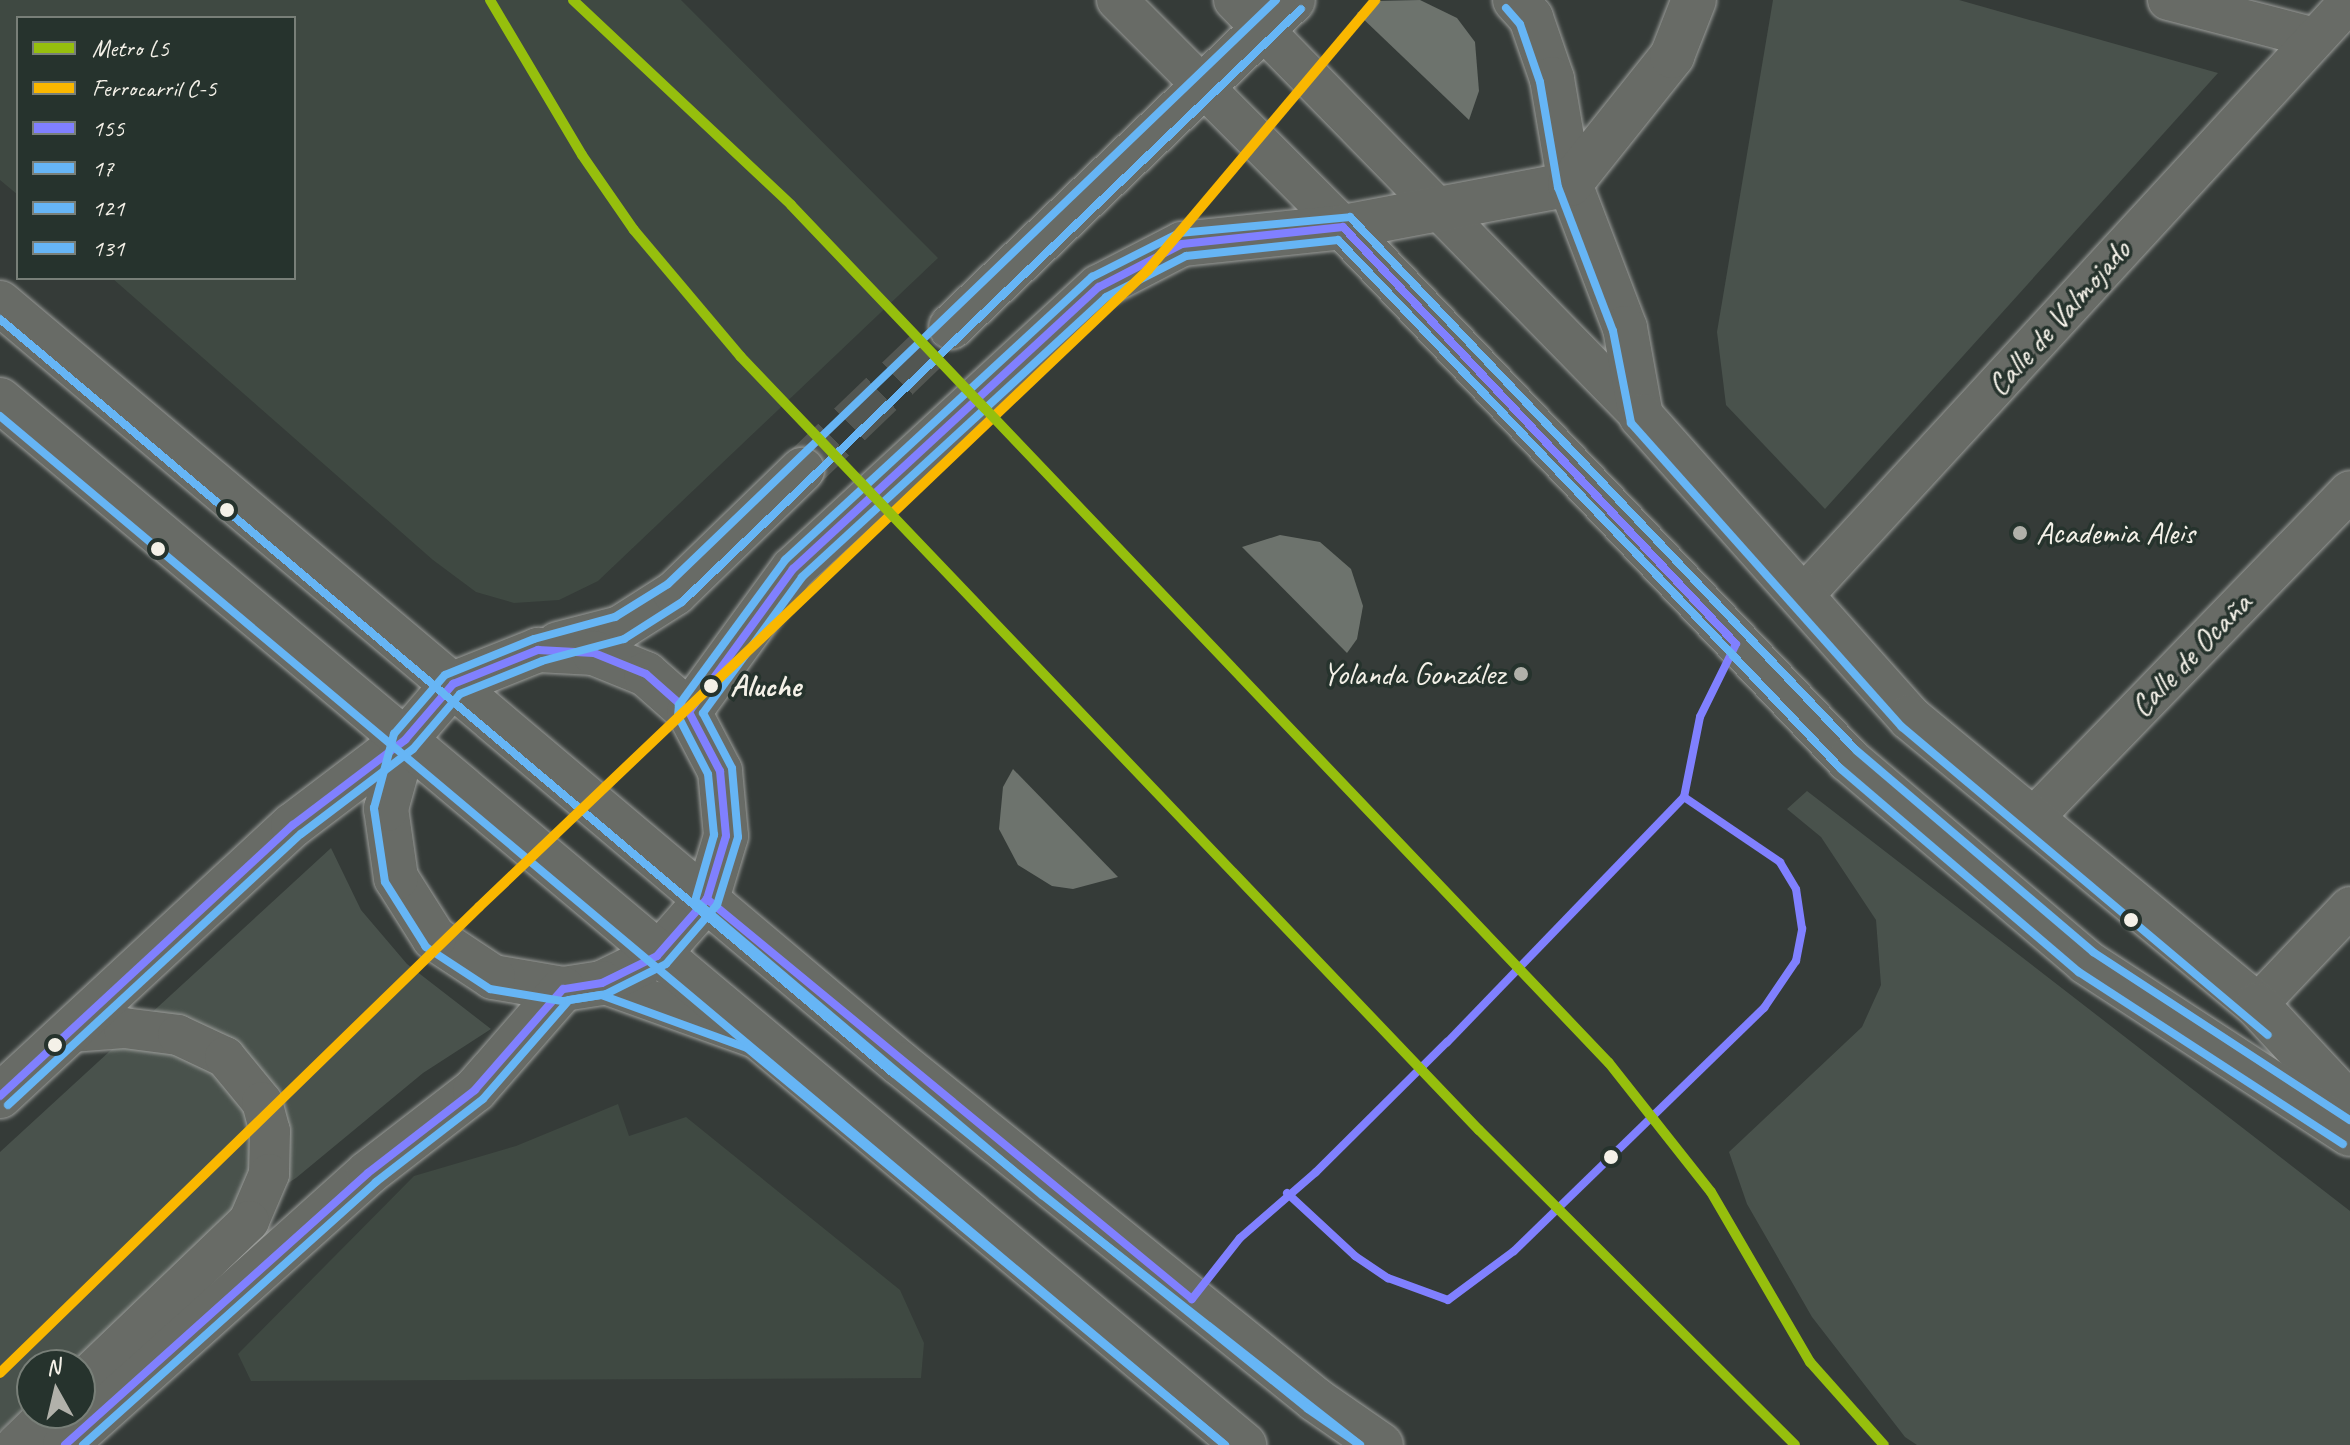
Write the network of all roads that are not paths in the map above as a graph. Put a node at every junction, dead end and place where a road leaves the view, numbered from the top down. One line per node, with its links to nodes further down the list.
1 (1117, 0): 8 (street)
2 (1515, 0): 9 (street)
3 (1694, 0): 9 (street)
4 (2168, 0): 7 (street)
5 (2350, 1): 7 (street, Calle de Valmojado)
6 (1264, 9): 8 (street); 10 (street)
7 (2315, 38): 18 (street, Calle de Valmojado)
8 (1200, 85): 11 (street); 13 (street)
9 (1570, 184): 10 (street); 15 (street)
10 (1442, 207): 11 (street); 15 (street)
11 (1343, 227): 21 (street); 33 (street)
12 (0, 303): 20 (street)
13 (951, 327)
14 (0, 400): 22 (street)
15 (1641, 416): 18 (street)
16 (802, 470): 19 (street)
17 (2350, 491): 23 (street, Calle de Ocaña)
18 (1801, 598): 23 (street)
19 (538, 650): 20 (street); 21 (street)
20 (453, 684): 22 (street); 24 (street)
21 (689, 712): 24 (street)
22 (405, 740): 26 (street); 27 (street); 29 (street)
23 (2033, 818): 28 (street)
24 (707, 899): 26 (street); 39 (street)
25 (2350, 907): 28 (street)
26 (657, 956): 27 (street); 30 (street)
27 (582, 986): 30 (street); 37 (street)
28 (2257, 1005): 32 (street)
29 (71, 1032): 31 (street); 34 (street)
30 (753, 1037): 38 (street)
31 (0, 1096)
32 (2350, 1105)
33 (2350, 1134)
34 (96, 1368)
35 (32, 1429): 36 (street)
36 (16, 1445)
37 (65, 1445)
38 (1244, 1445)
39 (1381, 1445)

